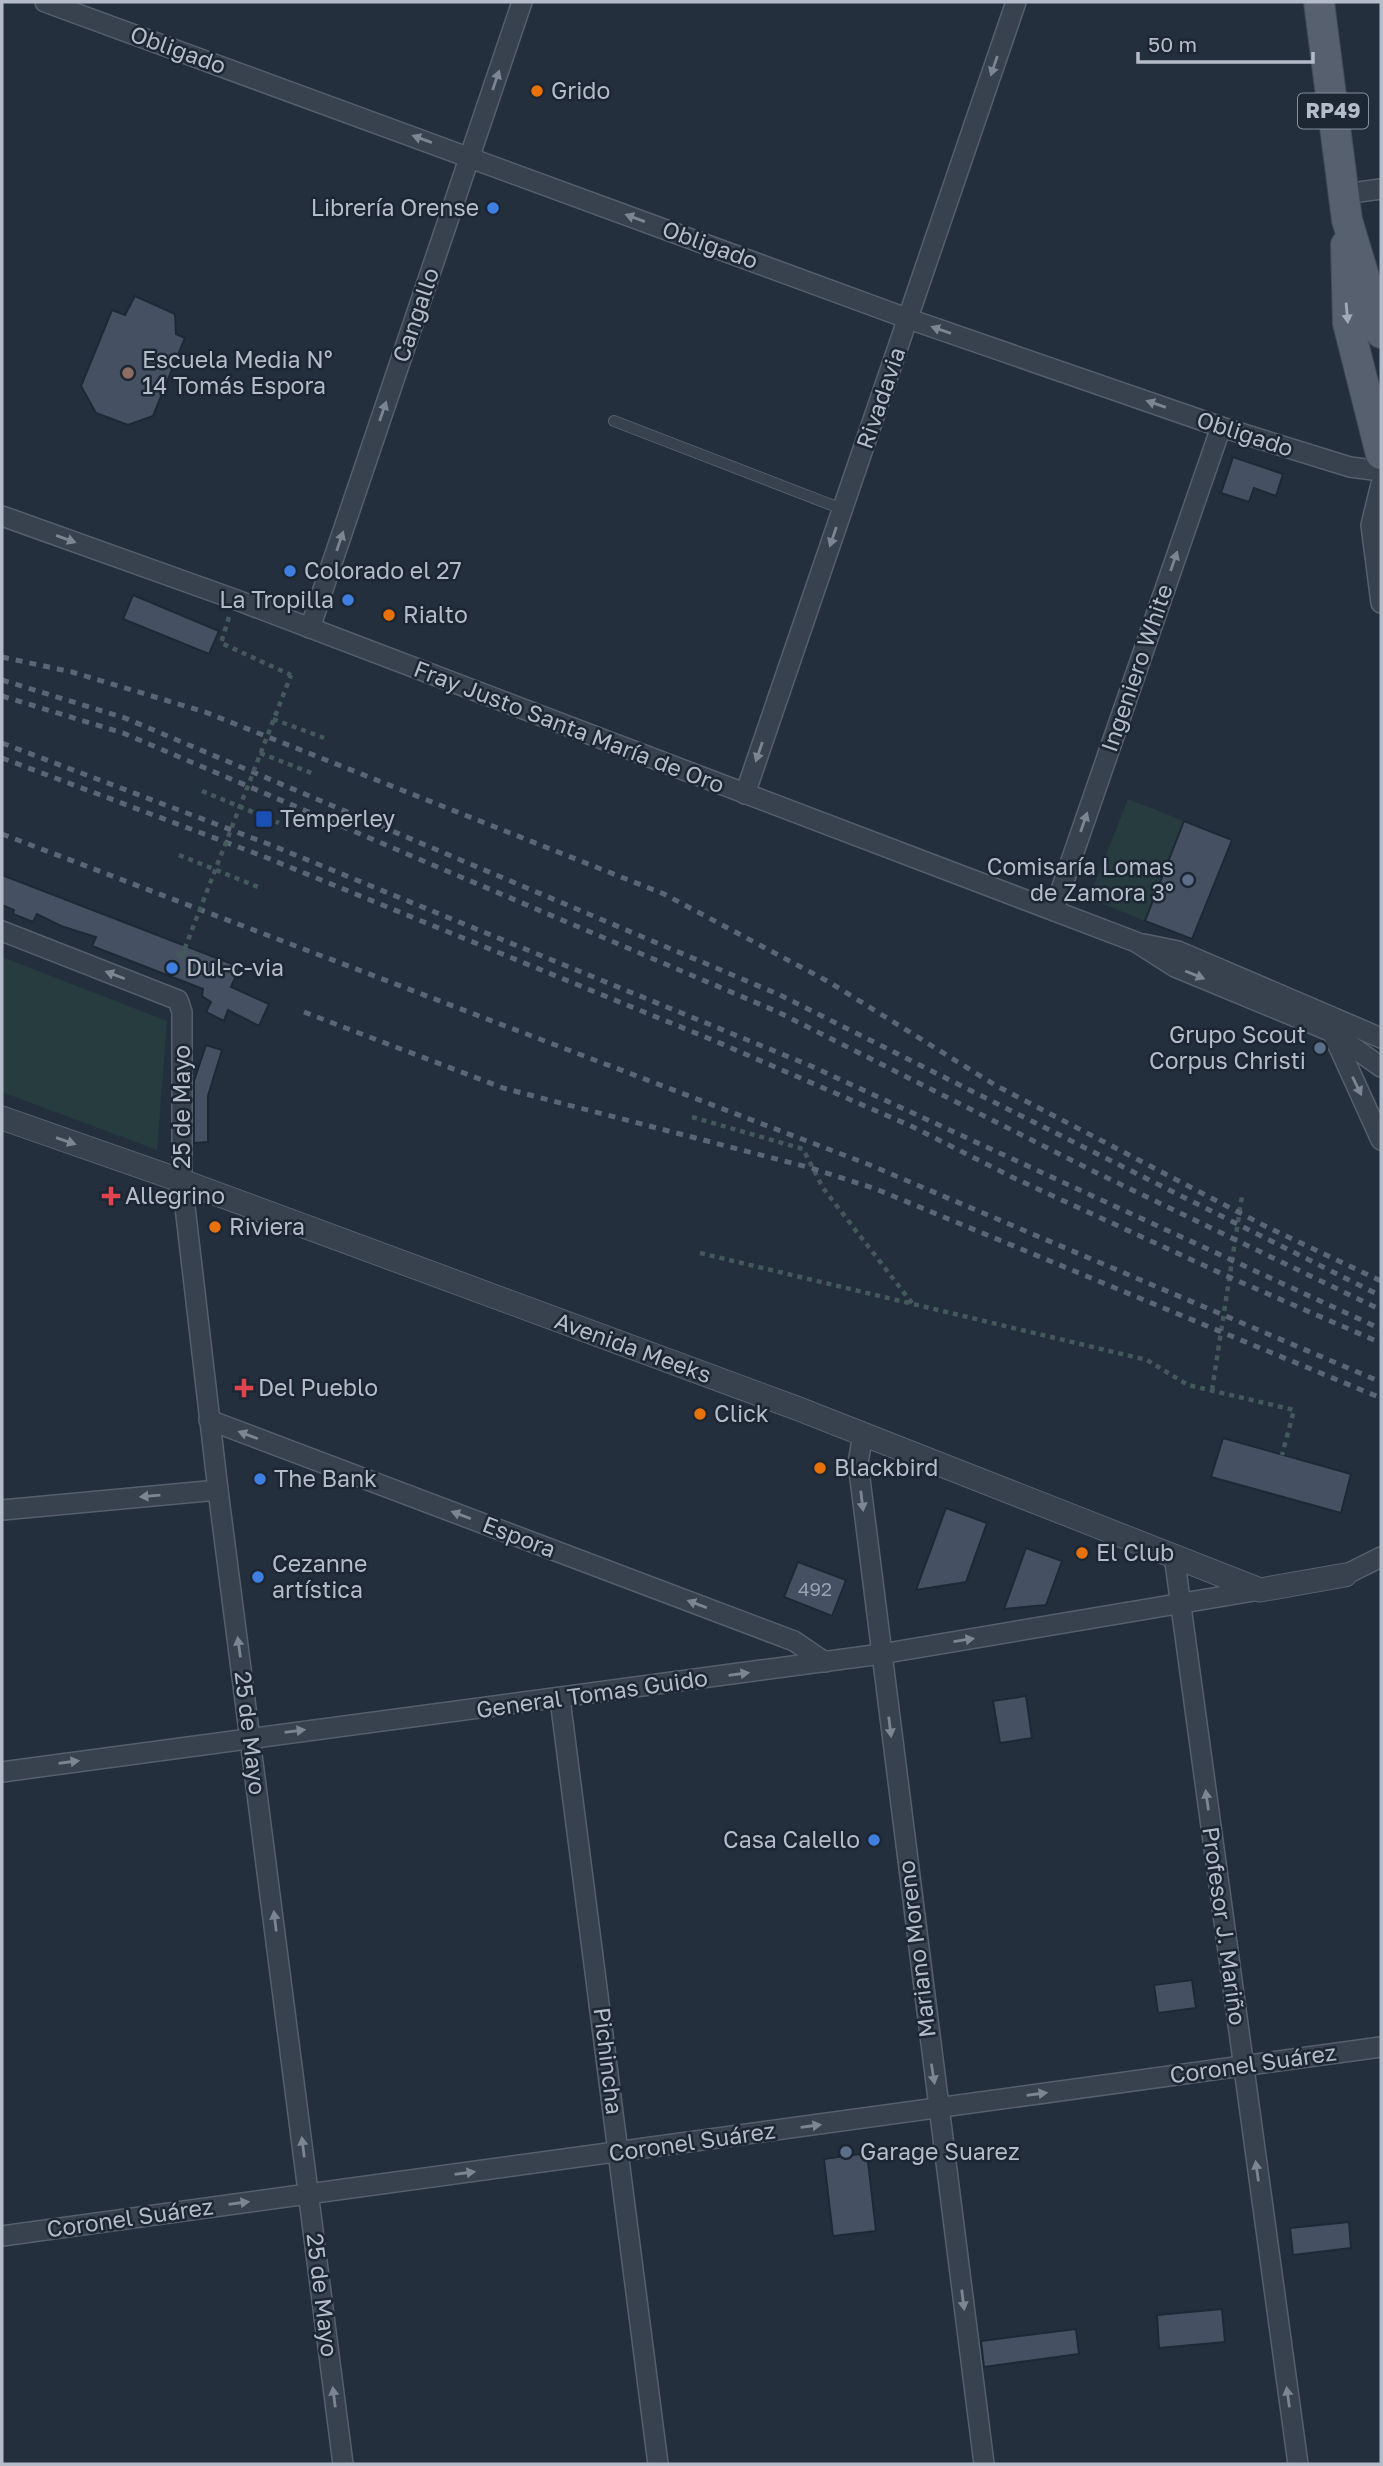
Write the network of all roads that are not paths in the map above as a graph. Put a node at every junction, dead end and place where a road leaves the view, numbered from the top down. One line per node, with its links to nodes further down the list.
1 (45, 2): 5 (street, Obligado, one-way to 1)
2 (522, 2): 5 (street, Cangallo, one-way to 2)
3 (1016, 2): 8 (street, Rivadavia, one-way to 8)
4 (1319, 2): 7 (main road, RP49)
5 (470, 156): 8 (street, Obligado, one-way to 5); 18 (street, Cangallo, one-way to 5)
6 (1381, 189): 7 (street)
7 (1346, 207): 9 (main road, RP49); 12 (main road, RP49, one-way to 12)
8 (909, 318): 11 (street, Obligado, one-way to 8); 15 (street, Rivadavia)
9 (1381, 333)
10 (614, 421): 15 (lane)
11 (1220, 426): 13 (street, Obligado); 20 (street, Ingeniero White, one-way to 11)
12 (1381, 454)
13 (1381, 471)
14 (1381, 484): 17 (street)
15 (842, 509): 19 (street, Rivadavia, one-way to 19)
16 (2, 516): 18 (street, Fray Justo Santa María de Oro, one-way to 18)
17 (1381, 603)
18 (310, 628): 19 (street, Fray Justo Santa María de Oro)
19 (745, 794): 20 (street, Fray Justo Santa María de Oro)
20 (1054, 910): 22 (street, Fray Justo Santa María de Oro)
21 (2, 931): 27 (street, 25 de Mayo, one-way to 21)
22 (1331, 1024): 23 (street, Fray Justo Santa María de Oro); 24 (street); 26 (street, one-way to 26)
23 (1381, 1038)
24 (1381, 1067)
25 (2, 1118): 27 (street, Avenida Meeks, one-way to 27)
26 (1381, 1140)
27 (182, 1181): 28 (street, 25 de Mayo); 29 (street, Avenida Meeks)
28 (209, 1420): 30 (street, 25 de Mayo); 39 (street, Espora, one-way to 28)
29 (863, 1433): 32 (street, Avenida Meeks); 38 (street, Mariano Moreno, one-way to 38)
30 (218, 1490): 31 (street, one-way to 31); 41 (street, 25 de Mayo, one-way to 30)
31 (2, 1510)
32 (1174, 1555): 36 (street, Avenida Meeks); 37 (street, Profesor J. Mariño)
33 (1381, 1557): 35 (street)
34 (1381, 1574): 35 (street)
35 (1345, 1575): 36 (street)
36 (1259, 1590): 37 (street, General Tomas Guido)
37 (1181, 1604): 38 (street, General Tomas Guido, one-way to 37); 44 (street, Profesor J. Mariño, one-way to 37)
38 (881, 1654): 39 (street, General Tomas Guido); 45 (street, Mariano Moreno, one-way to 45)
39 (825, 1662): 40 (street, General Tomas Guido, one-way to 39)
40 (560, 1699): 41 (street, General Tomas Guido, one-way to 40); 46 (street, Pichincha)
41 (251, 1737): 42 (street, General Tomas Guido, one-way to 41); 47 (street, 25 de Mayo, one-way to 41)
42 (2, 1772)
43 (1381, 2047): 44 (street, Coronel Suárez)
44 (1242, 2066): 45 (street, Coronel Suárez, one-way to 44); 52 (street, Profesor J. Mariño, one-way to 44)
45 (939, 2108): 46 (street, Coronel Suárez, one-way to 45); 51 (street, Mariano Moreno, one-way to 51)
46 (620, 2152): 47 (street, Coronel Suárez, one-way to 46); 50 (street, Pichincha)
47 (309, 2193): 48 (street, Coronel Suárez, one-way to 47); 49 (street, 25 de Mayo, one-way to 47)
48 (2, 2236)
49 (343, 2464)
50 (658, 2464)
51 (984, 2464)
52 (1298, 2464)

